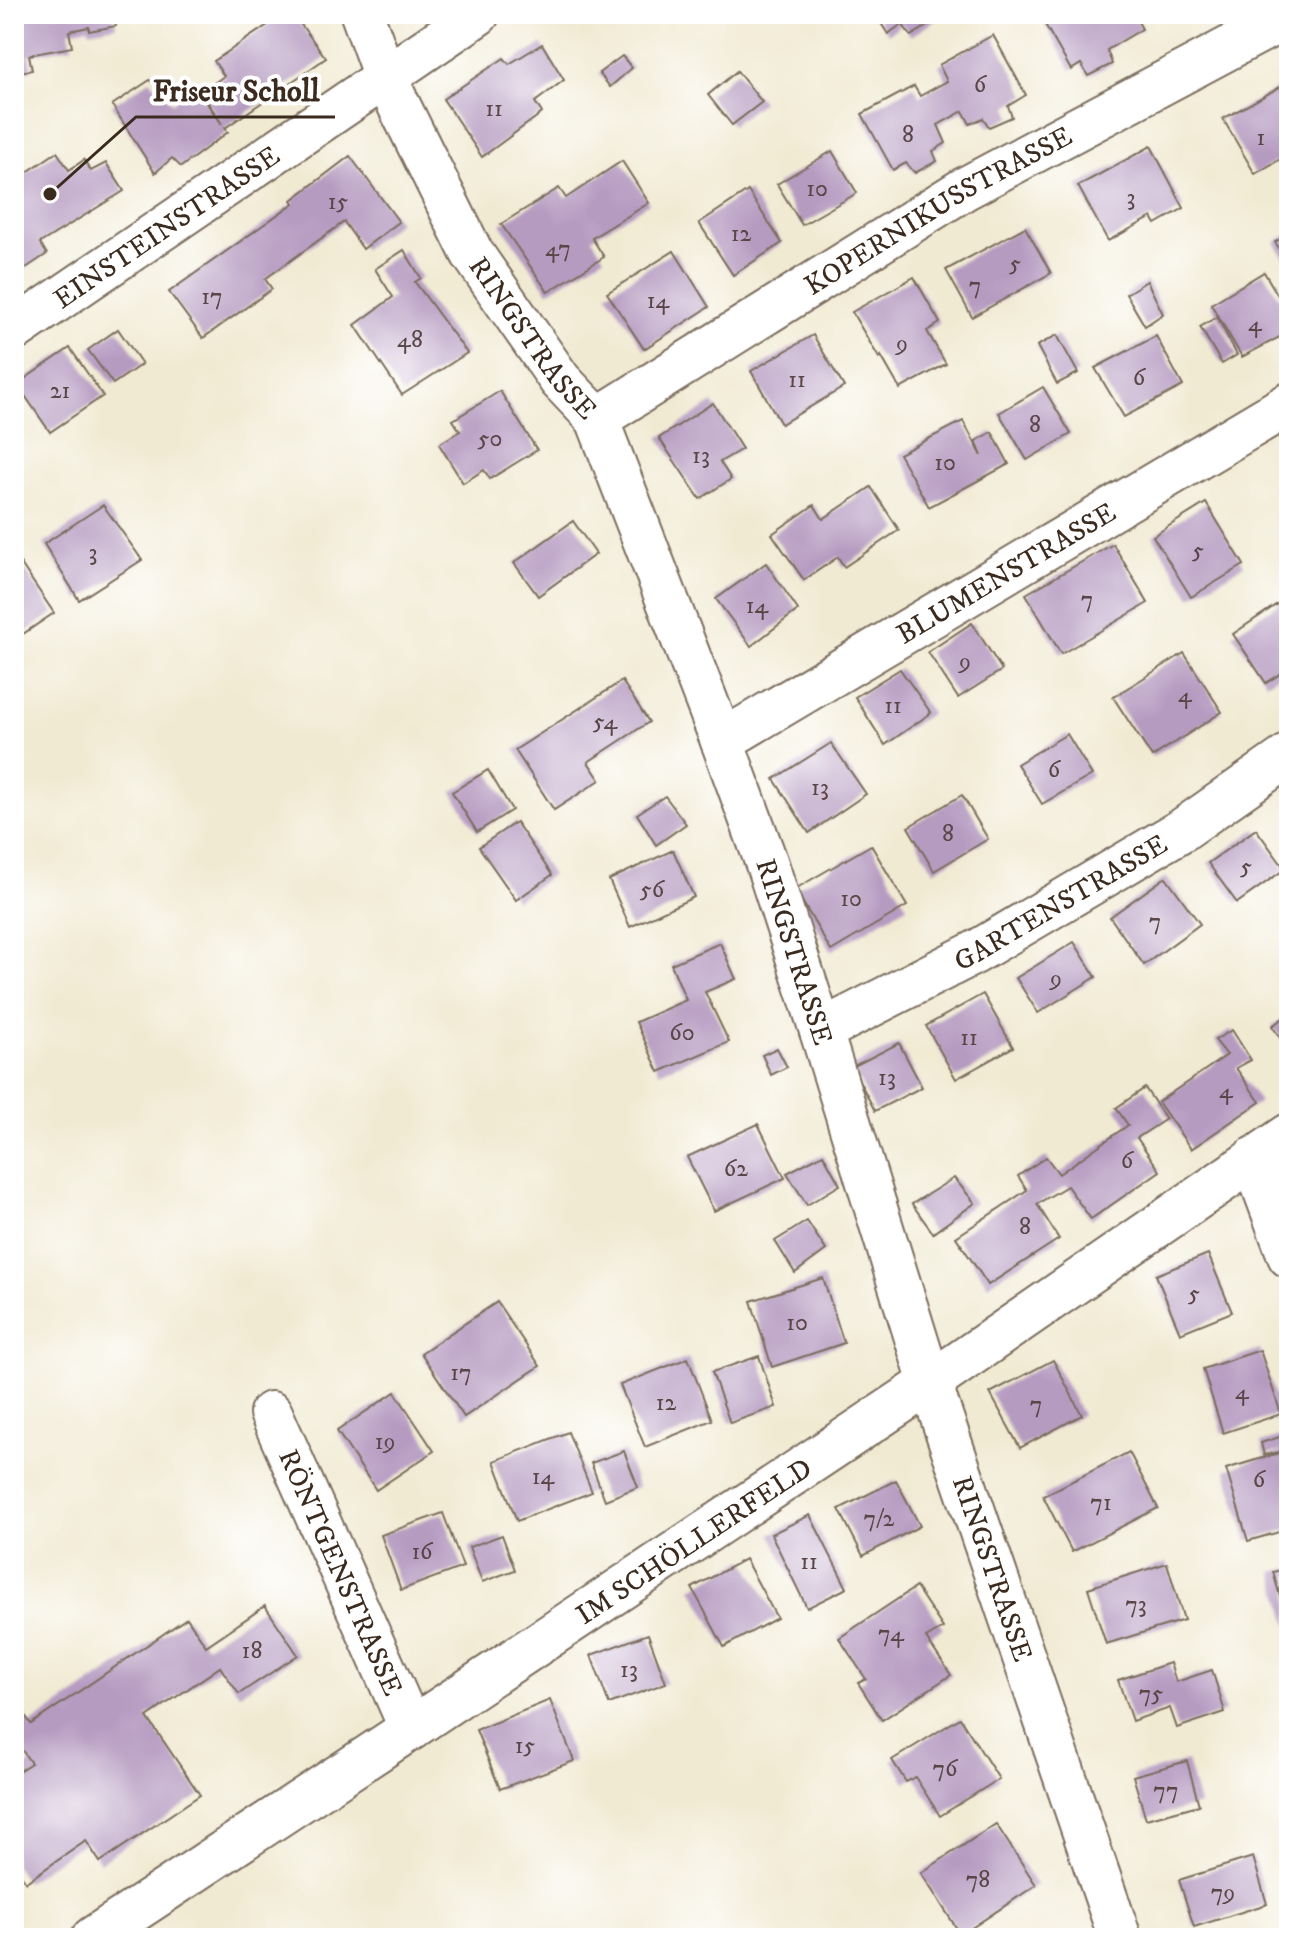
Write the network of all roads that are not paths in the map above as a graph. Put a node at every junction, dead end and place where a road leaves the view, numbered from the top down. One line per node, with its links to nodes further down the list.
1 (362, 14): 4 (street, RINGSTRASSE)
2 (478, 14): 4 (street, EINSTEINSTRASSE)
3 (1289, 16): 7 (street, KOPERNIKUSSTRASSE)
4 (385, 77): 5 (street, EINSTEINSTRASSE); 7 (street, RINGSTRASSE)
5 (14, 330)
6 (1289, 404): 8 (street, BLUMENSTRASSE)
7 (597, 419): 8 (street, RINGSTRASSE)
8 (722, 741): 10 (street, RINGSTRASSE)
9 (1289, 755): 10 (street, GARTENSTRASSE)
10 (821, 1031): 14 (street, RINGSTRASSE)
11 (1289, 1135): 12 (street, IM SCHÖLLERFELD)
12 (1253, 1159): 13 (street); 14 (street, IM SCHÖLLERFELD)
13 (1289, 1256)
14 (930, 1383): 16 (street, IM SCHÖLLERFELD); 18 (street, RINGSTRASSE)
15 (271, 1413): 16 (street, RÖNTGENSTRASSE)
16 (411, 1729): 17 (street, IM SCHÖLLERFELD)
17 (93, 1938)
18 (1120, 1938)

